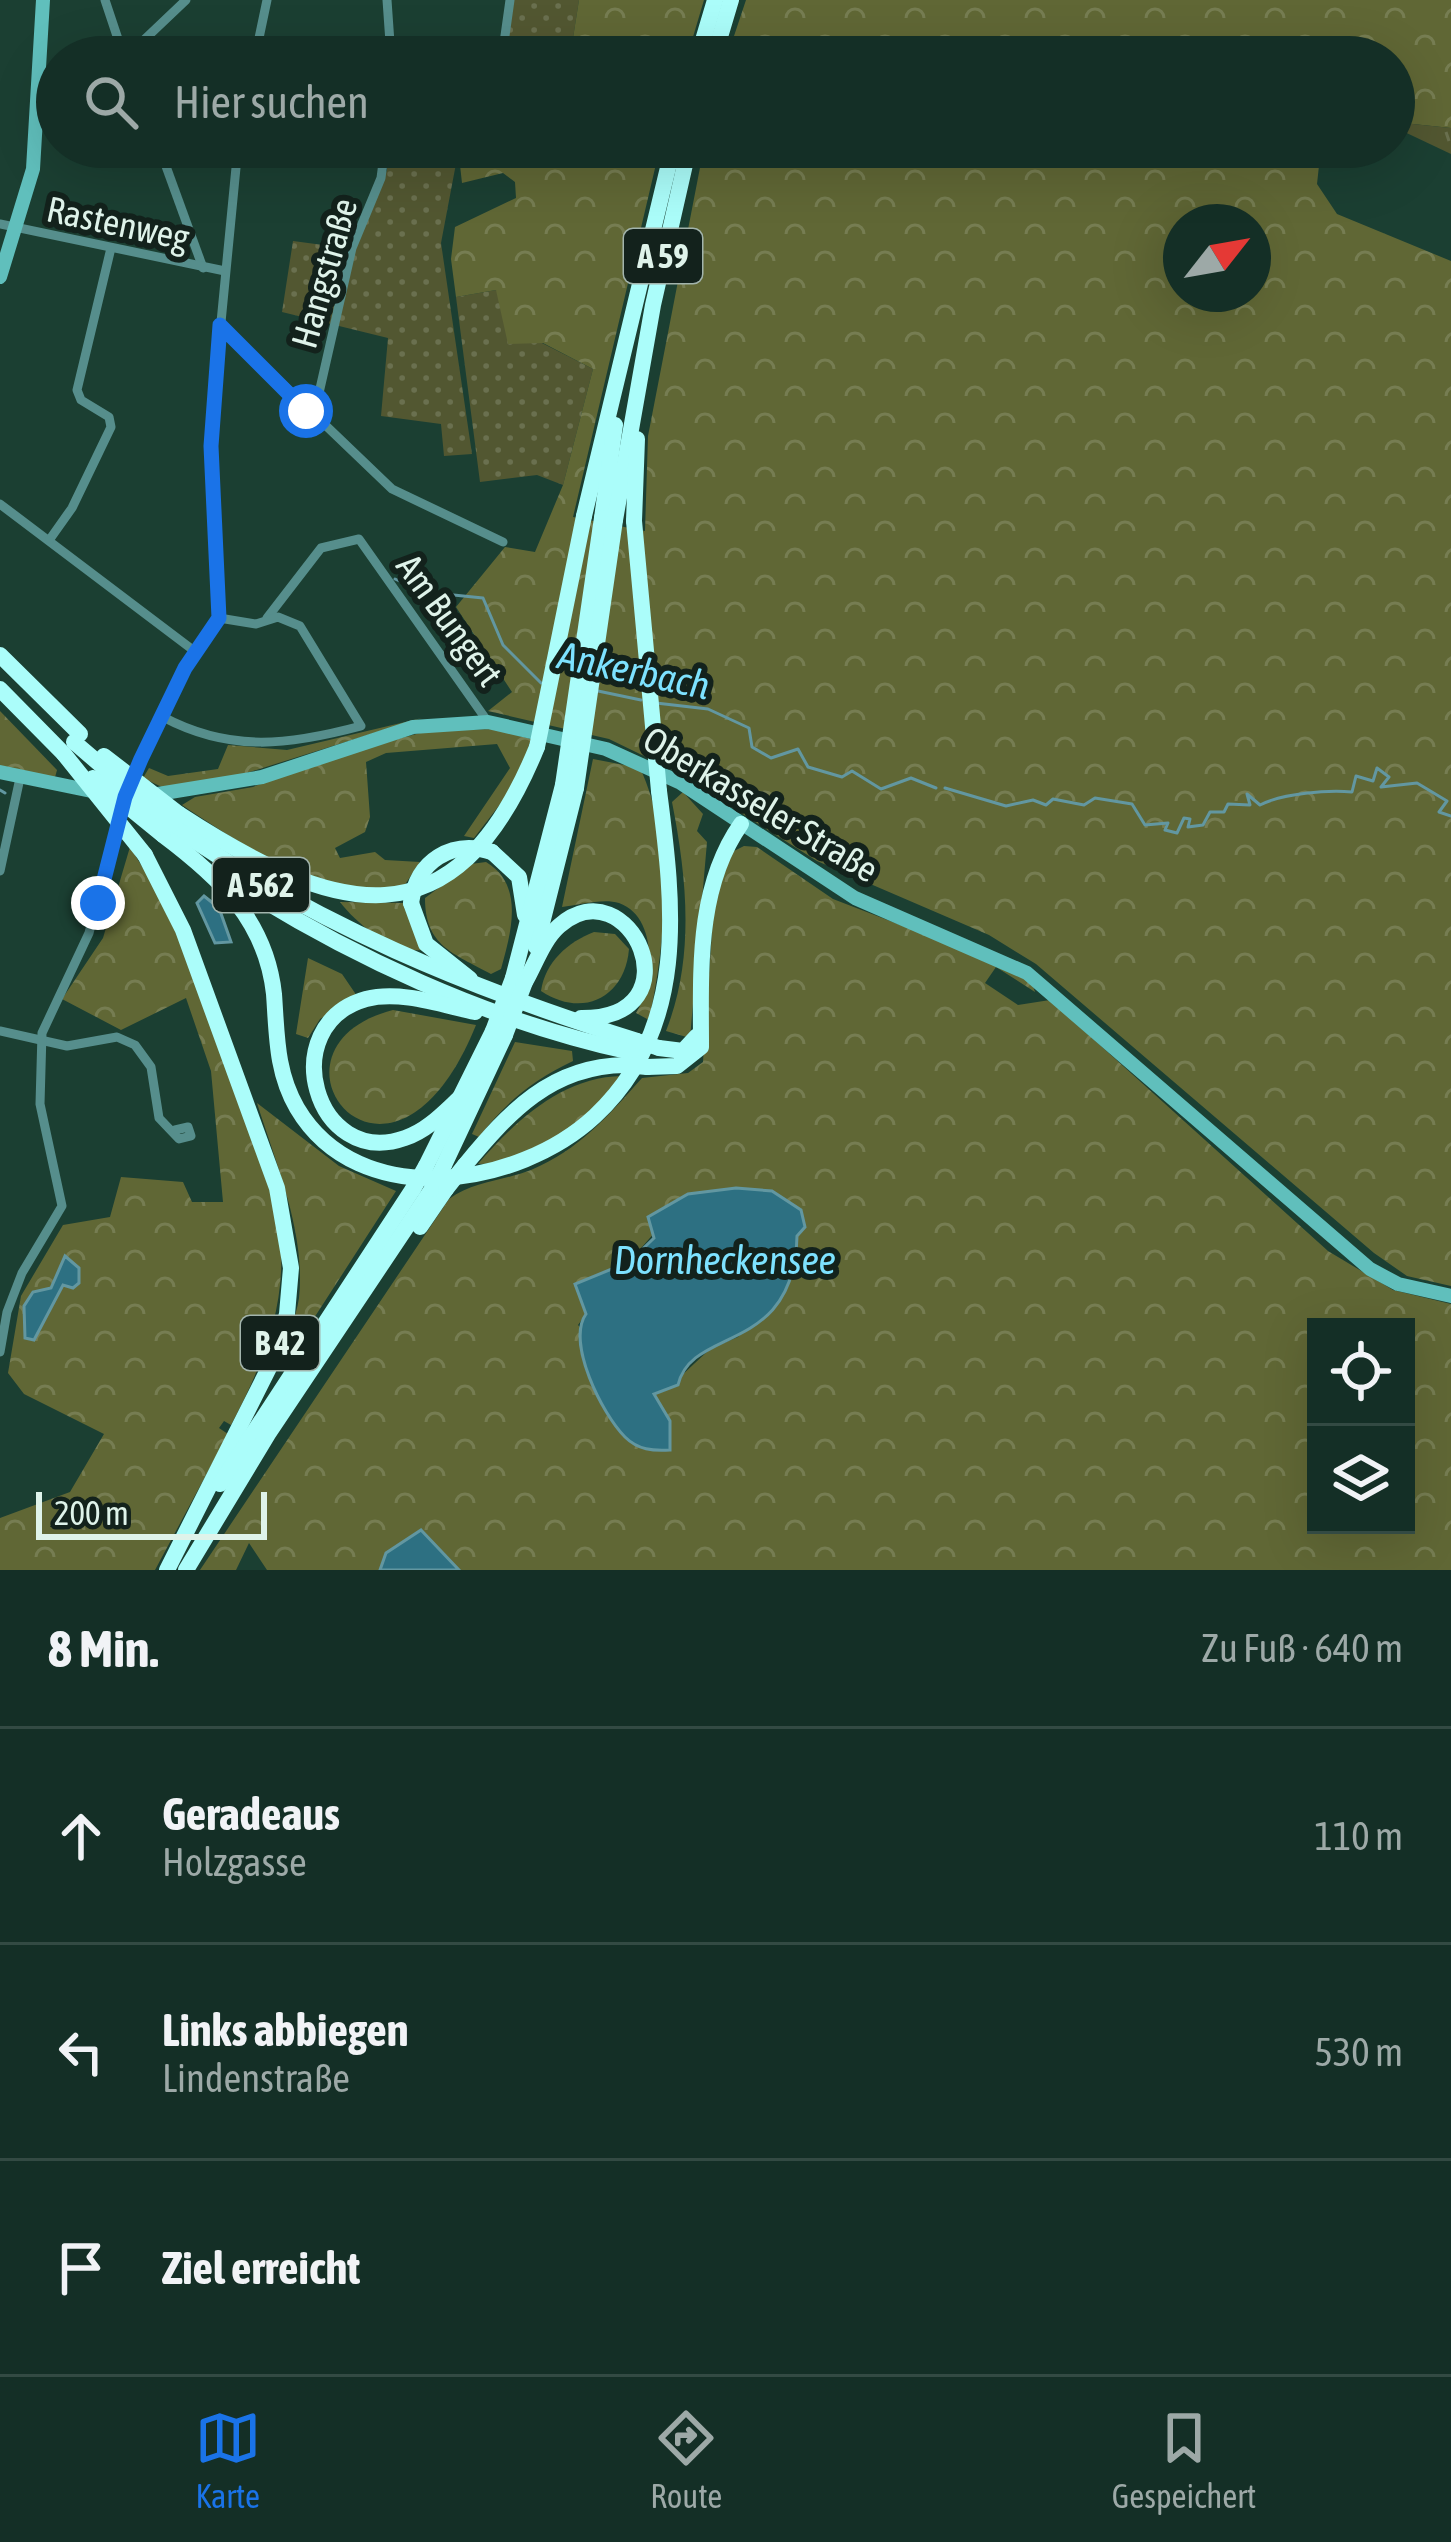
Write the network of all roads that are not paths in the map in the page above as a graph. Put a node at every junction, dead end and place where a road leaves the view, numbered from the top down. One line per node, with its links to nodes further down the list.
1 (44, 0): 9 (street)
2 (105, 0): 10 (street)
3 (185, 0): 11 (street)
4 (267, 0): 12 (street)
5 (386, 0): 13 (street)
6 (510, 0): 14 (street)
7 (715, 0): 15 (highway)
8 (731, 0): 16 (highway)
9 (42, 36)
10 (118, 36)
11 (147, 36)
12 (259, 36)
13 (389, 36)
14 (505, 36)
15 (704, 36)
16 (720, 36)
17 (36, 126): 23 (street)
18 (167, 168): 25 (street)
19 (236, 168): 26 (street)
20 (383, 168): 29 (street, Hangstraße)
21 (668, 168): 31 (highway, A 59)
22 (684, 168): 31 (highway, A 59)
23 (8, 227): 24 (street, Rastenweg); 27 (street)
24 (111, 248): 25 (street, Rastenweg); 32 (street)
25 (203, 268): 26 (street, Rastenweg)
26 (225, 271): 28 (street)
27 (0, 277)
28 (220, 325): 29 (street); 34 (street)
29 (306, 411): 33 (street)
30 (0, 504): 32 (street)
31 (609, 519): 44 (highway, A 59, bridge); 47 (highway, bridge); 48 (highway, bridge)
32 (50, 539): 36 (street)
33 (503, 542)
34 (219, 618): 35 (street); 36 (street)
35 (267, 618): 39 (street); 40 (street, Am Bungert)
36 (197, 653): 39 (street)
37 (0, 658): 41 (highway)
38 (0, 688): 41 (highway, A 562)
39 (163, 717): 45 (street)
40 (488, 722): 45 (street, Oberkasseler Straße); 46 (street, Oberkasseler Straße)
41 (73, 743): 47 (highway, A 562, bridge); 47 (highway, bridge); 65 (highway, B 42, bridge)
42 (0, 772): 43 (street, Oberkasseler Straße)
43 (20, 778): 45 (street, Oberkasseler Straße); 49 (street)
44 (569, 787): 50 (highway, A 59); 51 (highway, A 59)
45 (125, 797): 56 (street)
46 (741, 824): 58 (highway); 63 (street, Oberkasseler Straße)
47 (171, 825): 48 (highway, A 562); 52 (highway, A 562)
48 (189, 855): 54 (highway)
49 (0, 871)
50 (520, 958): 51 (highway, A 59); 52 (highway, bridge)
51 (519, 980): 53 (highway); 54 (highway, A 59, bridge)
52 (484, 991): 53 (highway, A 562)
53 (562, 1018): 57 (highway, A 562)
54 (501, 1028): 57 (highway); 59 (highway, A 59); 59 (highway)
55 (0, 1031): 56 (street)
56 (42, 1040): 60 (street); 64 (street)
57 (631, 1053): 58 (highway, bridge); 58 (highway, A 562, bridge); 61 (highway, bridge)
58 (664, 1057)
59 (471, 1097): 61 (highway, A 59, bridge)
60 (175, 1130)
61 (430, 1189): 62 (highway, A 59); 66 (highway)
62 (357, 1274): 65 (highway, B 42)
63 (1451, 1296)
64 (0, 1352)
65 (168, 1570)
66 (186, 1570)

